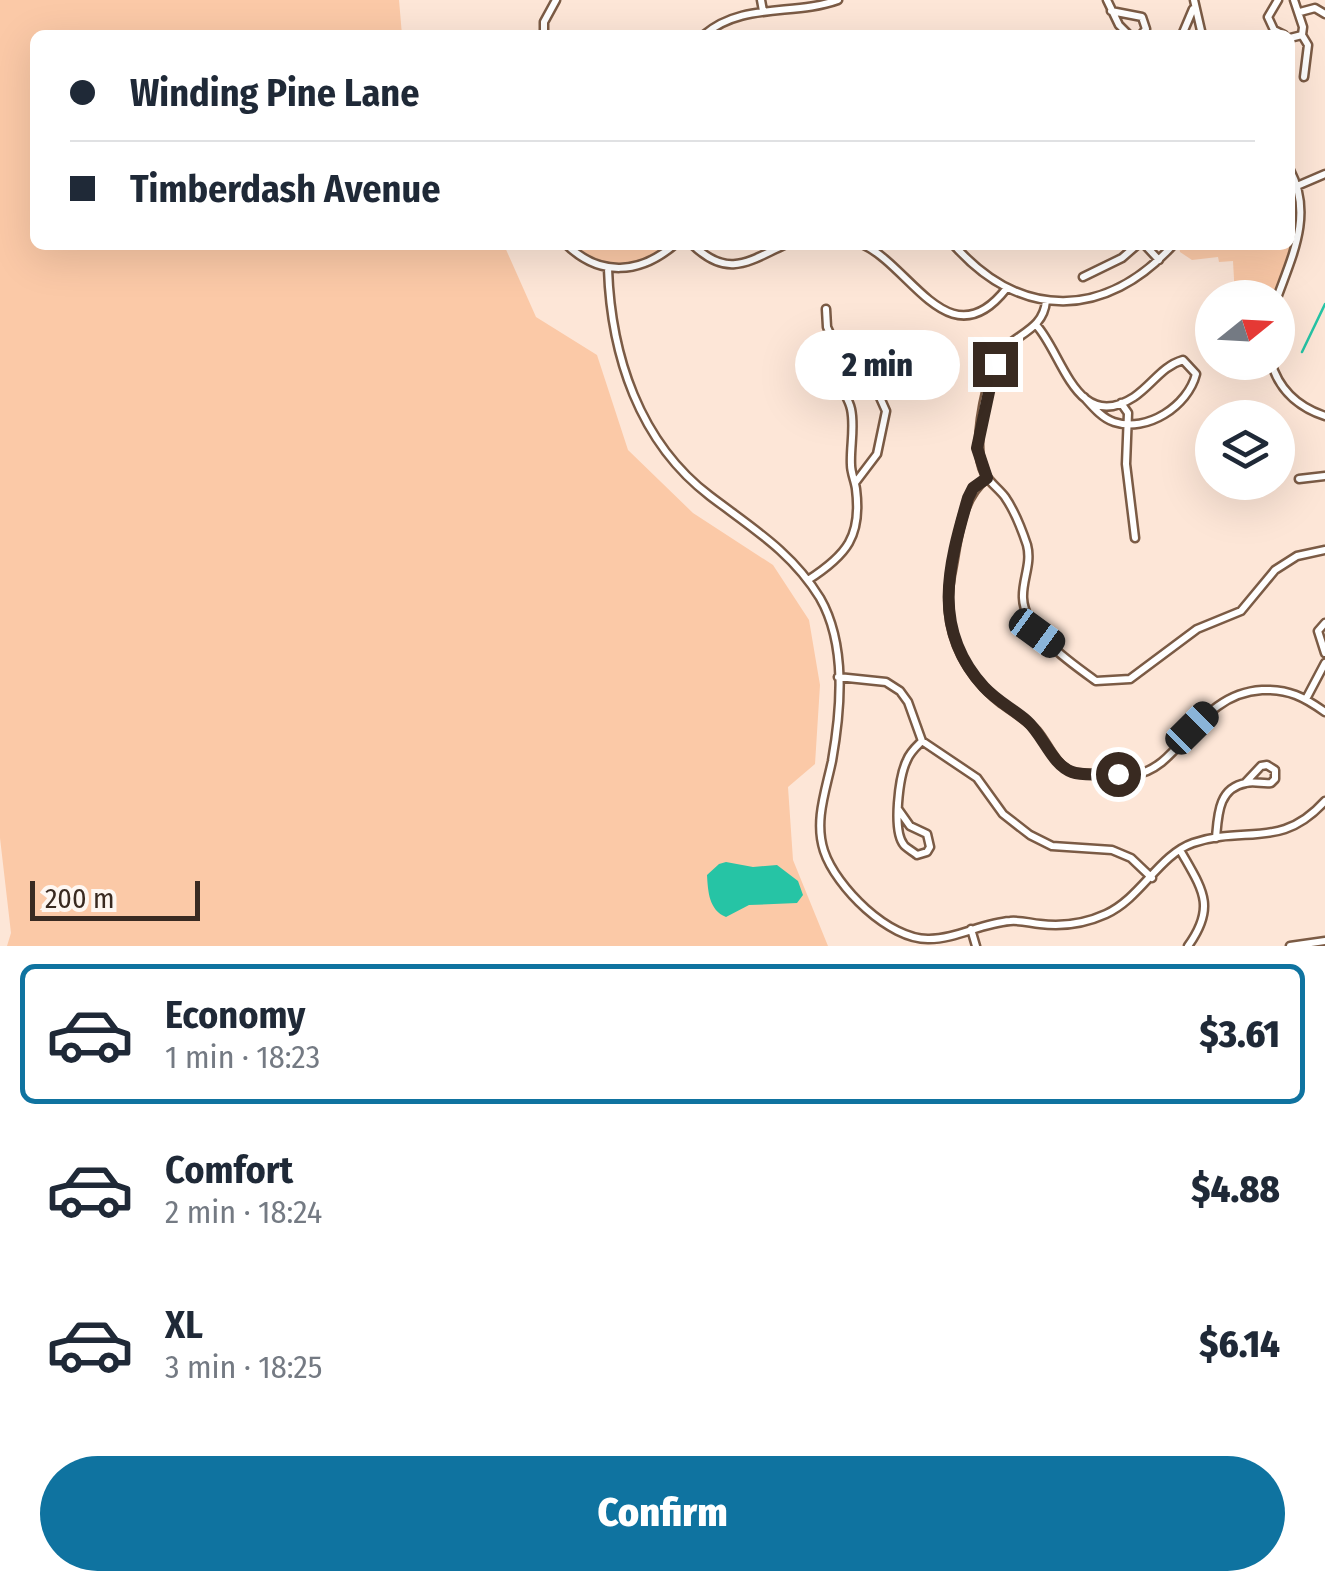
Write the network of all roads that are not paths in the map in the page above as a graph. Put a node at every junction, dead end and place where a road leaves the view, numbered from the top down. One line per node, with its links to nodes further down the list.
1 (556, 0): 12 (street)
2 (761, 0): 9 (street)
3 (836, 0): 9 (street)
4 (1107, 0): 8 (street)
5 (1278, 0): 18 (street)
6 (1294, 0): 10 (street)
7 (1194, 4): 16 (street); 17 (street)
8 (1111, 11): 14 (street); 15 (street)
9 (763, 12): 13 (street)
10 (1300, 12): 11 (street); 20 (street)
11 (1325, 14)
12 (544, 30)
13 (712, 30)
14 (1125, 30)
15 (1145, 30)
16 (1184, 30)
17 (1201, 30)
18 (1274, 30)
19 (1295, 35): 20 (street)
20 (1302, 35): 21 (street)
21 (1304, 77)
22 (1325, 174): 24 (street)
23 (1295, 181): 24 (street)
24 (1297, 186): 25 (street)
25 (1295, 246)
26 (574, 250): 37 (street)
27 (667, 250): 37 (street)
28 (699, 250): 29 (street)
29 (774, 250)
30 (873, 250): 40 (street)
31 (959, 250): 40 (street)
32 (1131, 250): 38 (street)
33 (1150, 250): 36 (street)
34 (1167, 250): 36 (street)
35 (1294, 250): 39 (street)
36 (1159, 260): 41 (street)
37 (608, 269): 56 (street)
38 (1083, 277)
39 (1283, 280)
40 (1006, 288): 41 (street)
41 (1046, 301): 43 (street)
42 (826, 309): 44 (street)
43 (1036, 326): 46 (street); 51 (street)
44 (845, 367): 53 (street); 53 (street)
45 (1279, 380): 48 (street)
46 (1084, 397): 47 (street); 49 (street)
47 (1122, 403): 49 (street); 49 (street)
48 (1325, 416)
49 (1126, 424): 54 (street)
50 (1325, 476): 52 (street)
51 (987, 478): 55 (street); 61 (street)
52 (1299, 479)
53 (855, 483): 56 (street)
54 (1135, 538)
55 (1325, 550)
56 (808, 580): 60 (street)
57 (1325, 623): 58 (street)
58 (1325, 653)
59 (1325, 664): 61 (street)
60 (838, 676): 63 (street); 70 (street)
61 (1306, 699): 62 (street)
62 (1325, 712)
63 (922, 742): 66 (street); 69 (street)
64 (1245, 783): 64 (street); 67 (street)
65 (1325, 800): 67 (street)
66 (898, 808): 66 (street)
67 (1216, 838): 68 (street)
68 (1180, 850): 69 (street); 73 (street)
69 (1152, 878): 70 (street)
70 (971, 929): 72 (street)
71 (1325, 941): 74 (street)
72 (976, 946)
73 (1188, 946)
74 (1290, 946)

